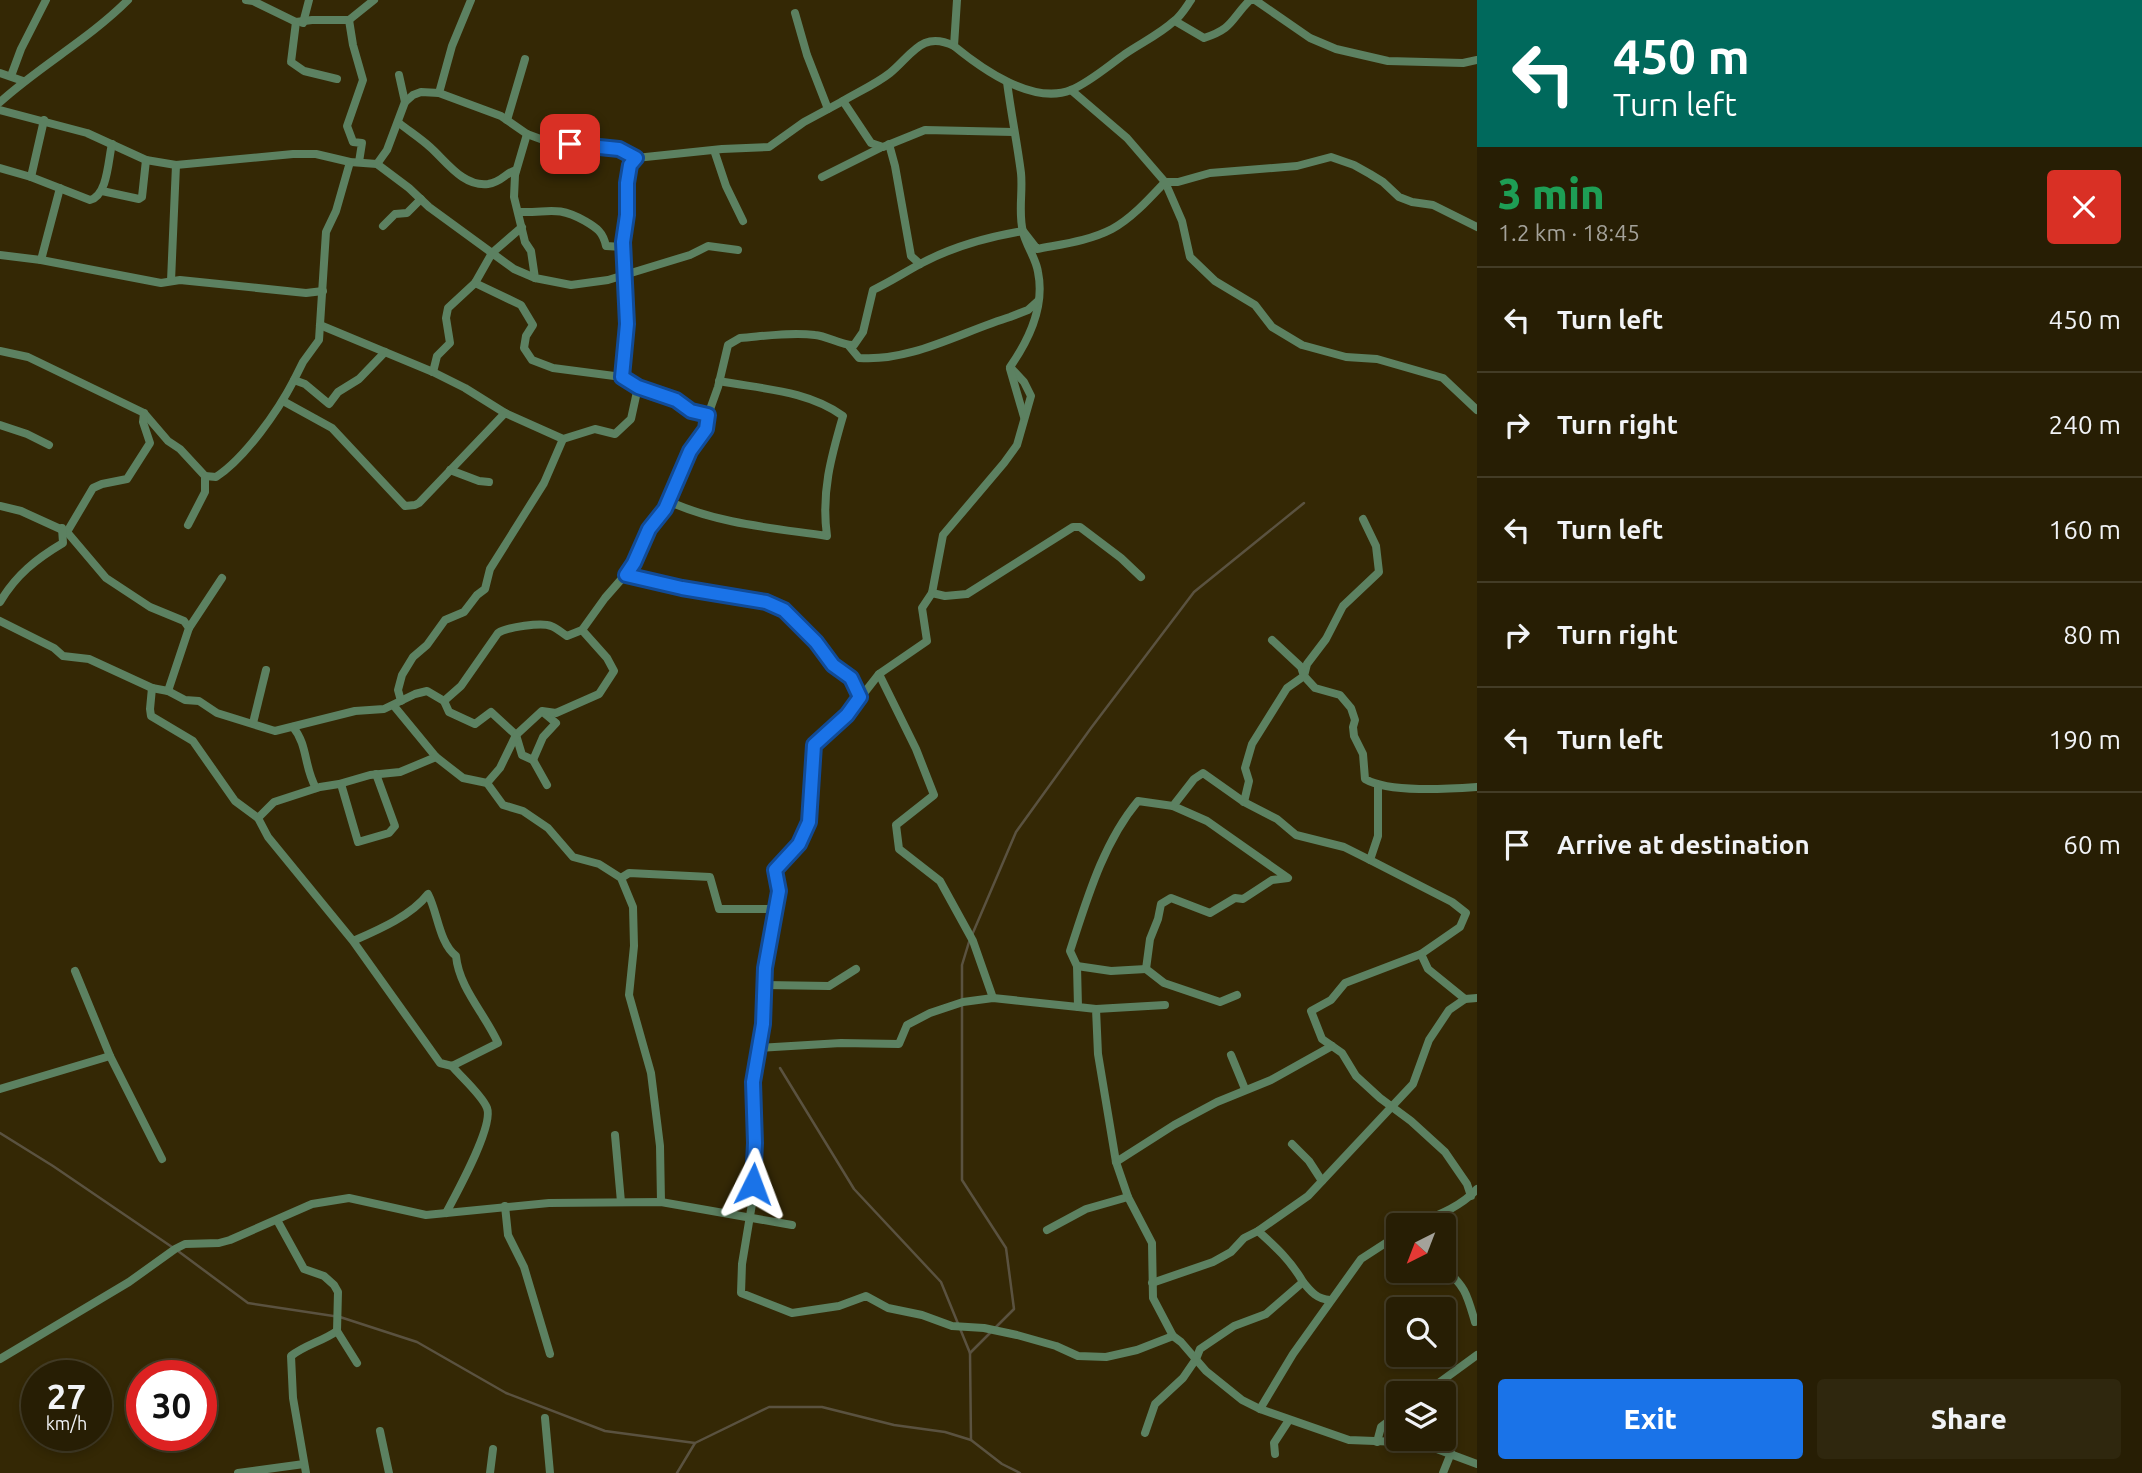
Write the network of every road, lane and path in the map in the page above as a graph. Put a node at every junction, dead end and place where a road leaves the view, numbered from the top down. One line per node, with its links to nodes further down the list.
1 (46, 0): 19 (street)
2 (128, 0): 21 (street)
3 (251, 0): 13 (street)
4 (309, 0): 13 (street)
5 (374, 0): 11 (street)
6 (471, 0): 24 (street)
7 (957, 0): 14 (street)
8 (1191, 0): 12 (street)
9 (1254, 0): 12 (street); 16 (street)
10 (795, 13): 28 (street)
11 (349, 20): 13 (street); 40 (street)
12 (1175, 21): 23 (street)
13 (299, 23): 20 (street)
14 (954, 46): 22 (street); 25 (street)
15 (525, 59): 31 (street)
16 (1477, 60)
17 (0, 73): 19 (street)
18 (399, 75): 27 (street)
19 (11, 76): 21 (street)
20 (337, 79)
21 (23, 81): 26 (street)
22 (1007, 82): 23 (street); 33 (street)
23 (1071, 90): 47 (street)
24 (439, 93): 27 (street); 31 (street)
25 (843, 101): 28 (street); 36 (street)
26 (0, 102)
27 (405, 102): 32 (street)
28 (828, 109): 37 (street)
29 (0, 110): 30 (street)
30 (44, 120): 35 (street); 45 (street)
31 (506, 120): 34 (street)
32 (399, 123): 42 (street); 44 (street)
33 (1013, 132): 36 (street); 56 (street)
34 (527, 134): 38 (street); 44 (street)
35 (111, 144): 39 (street); 49 (street)
36 (886, 146): 46 (street); 62 (street)
37 (714, 150): 38 (street); 52 (street)
38 (636, 158): 57 (street)
39 (146, 160): 41 (street); 49 (street)
40 (354, 162): 41 (street); 42 (street); 67 (street)
41 (176, 164): 65 (street)
42 (377, 164): 50 (street)
43 (0, 168): 45 (street)
44 (516, 170): 51 (street)
45 (31, 177): 48 (street)
46 (822, 177)
47 (1165, 182): 55 (street); 56 (street); 79 (street)
48 (60, 188): 49 (street); 61 (street)
49 (102, 191)
50 (421, 199): 53 (street); 59 (street)
51 (520, 212): 54 (street); 57 (street)
52 (743, 221)
53 (383, 226)
54 (522, 227): 59 (street); 64 (street)
55 (1477, 227)
56 (1023, 231): 62 (street); 68 (street)
57 (623, 247): 63 (street)
58 (738, 250): 63 (street)
59 (492, 253): 64 (street); 66 (street)
60 (0, 255): 61 (street)
61 (41, 260): 65 (street)
62 (920, 264): 70 (street)
63 (625, 274): 64 (street); 74 (street)
64 (535, 278)
65 (171, 281): 67 (street)
66 (475, 283): 73 (street); 74 (street)
67 (323, 291): 69 (street)
68 (1039, 299): 70 (street); 97 (street)
69 (320, 325): 72 (street); 75 (street)
70 (849, 346): 76 (street)
71 (0, 351): 80 (street)
72 (385, 352): 73 (street); 75 (street)
73 (433, 372): 81 (street)
74 (622, 377): 77 (street)
75 (294, 380): 78 (street)
76 (719, 381): 82 (street); 89 (street)
77 (638, 387): 82 (street); 84 (street)
78 (283, 401): 86 (street); 87 (street)
79 (1477, 410)
80 (144, 412): 87 (street); 93 (street)
81 (505, 413): 84 (street); 86 (street)
82 (708, 415): 89 (street)
83 (0, 425): 85 (street)
84 (562, 439): 110 (street)
85 (49, 446)
86 (450, 470): 88 (street)
87 (205, 476): 92 (street)
88 (489, 482)
89 (668, 501): 94 (street)
90 (0, 506): 93 (street)
91 (1363, 519): 105 (street)
92 (188, 525)
93 (64, 530): 98 (street); 100 (street)
94 (626, 575): 101 (street); 108 (street)
95 (1141, 577): 97 (street)
96 (222, 578): 100 (street)
97 (932, 593): 104 (street)
98 (0, 602)
99 (0, 621): 106 (street)
100 (189, 628): 107 (street)
101 (582, 630): 109 (street); 111 (street)
102 (1272, 640): 105 (street)
103 (266, 670): 112 (street)
104 (878, 674): 108 (street); 138 (street)
105 (1304, 676): 121 (street); 124 (street)
106 (152, 688): 107 (street); 126 (street)
107 (167, 691): 112 (street)
108 (860, 697): 129 (street)
109 (444, 701): 110 (street); 114 (street)
110 (397, 704): 113 (street); 115 (street)
111 (542, 711): 114 (street); 116 (street)
112 (253, 723): 113 (street)
113 (293, 727): 123 (street)
114 (516, 736): 116 (street); 119 (street)
115 (436, 757): 117 (street); 119 (street)
116 (533, 760): 120 (street)
117 (376, 774): 118 (street); 118 (street)
118 (341, 783): 123 (street)
119 (486, 783): 128 (street)
120 (547, 785)
121 (1378, 785): 122 (street); 127 (street)
122 (1477, 787)
123 (316, 788): 126 (street)
124 (1244, 802): 125 (street); 127 (street)
125 (1173, 806): 132 (street); 134 (street)
126 (258, 818): 130 (street)
127 (1370, 860): 131 (street)
128 (621, 878): 129 (street); 160 (street)
129 (775, 909): 136 (street)
130 (353, 941): 148 (street); 148 (street)
131 (1421, 954): 140 (street); 144 (street)
132 (1077, 966): 134 (street); 142 (street)
133 (856, 969): 136 (street)
134 (1146, 969): 137 (street)
135 (75, 971): 147 (street)
136 (764, 985): 145 (street)
137 (1237, 995)
138 (993, 998): 142 (street); 145 (street)
139 (1477, 998): 140 (street)
140 (1465, 999): 151 (street)
141 (1165, 1005): 143 (street)
142 (1078, 1006): 143 (street)
143 (1096, 1009): 155 (street)
144 (1332, 1046): 150 (street); 151 (street)
145 (759, 1048): 164 (street)
146 (1231, 1055): 150 (street)
147 (110, 1056): 149 (street); 154 (street)
148 (452, 1066): 162 (street)
149 (0, 1089)
150 (1245, 1089): 155 (street)
151 (1392, 1107): 156 (street); 157 (street)
152 (615, 1135): 159 (street)
153 (1292, 1144): 156 (street)
154 (162, 1159)
155 (1116, 1161): 158 (street)
156 (1322, 1181): 168 (street)
157 (1474, 1193): 163 (street)
158 (1128, 1197): 167 (street); 172 (street)
159 (621, 1202): 160 (street); 161 (street)
160 (661, 1202): 164 (street)
161 (505, 1206): 162 (street); 177 (street)
162 (446, 1213): 165 (street)
163 (1444, 1213)
164 (749, 1217): 166 (street); 176 (street)
165 (276, 1220): 175 (street); 179 (street)
166 (792, 1225)
167 (1047, 1230)
168 (1258, 1231): 171 (street); 172 (street)
169 (1386, 1243): 173 (street)
170 (1456, 1279): 174 (street)
171 (1303, 1282): 173 (street); 180 (street)
172 (1152, 1283): 176 (street)
173 (1330, 1300): 183 (street)
174 (1475, 1322)
175 (337, 1331): 181 (street); 196 (street)
176 (1173, 1336): 180 (street)
177 (550, 1354)
178 (1477, 1355): 182 (street)
179 (0, 1359)
180 (1196, 1359): 183 (street); 188 (street)
181 (357, 1363)
182 (1441, 1381)
183 (1260, 1409): 185 (street)
184 (545, 1418): 200 (street)
185 (1289, 1420): 189 (street); 194 (street)
186 (1386, 1423): 189 (street)
187 (380, 1431): 198 (street)
188 (1145, 1433)
189 (1377, 1443): 190 (street)
190 (1386, 1443)
191 (493, 1449): 199 (street)
192 (1446, 1451): 193 (street)
193 (1451, 1453): 195 (street); 201 (street)
194 (1275, 1454)
195 (1477, 1464)
196 (305, 1468): 197 (street)
197 (238, 1473)
198 (389, 1473)
199 (490, 1473)
200 (550, 1473)
201 (1443, 1473)

